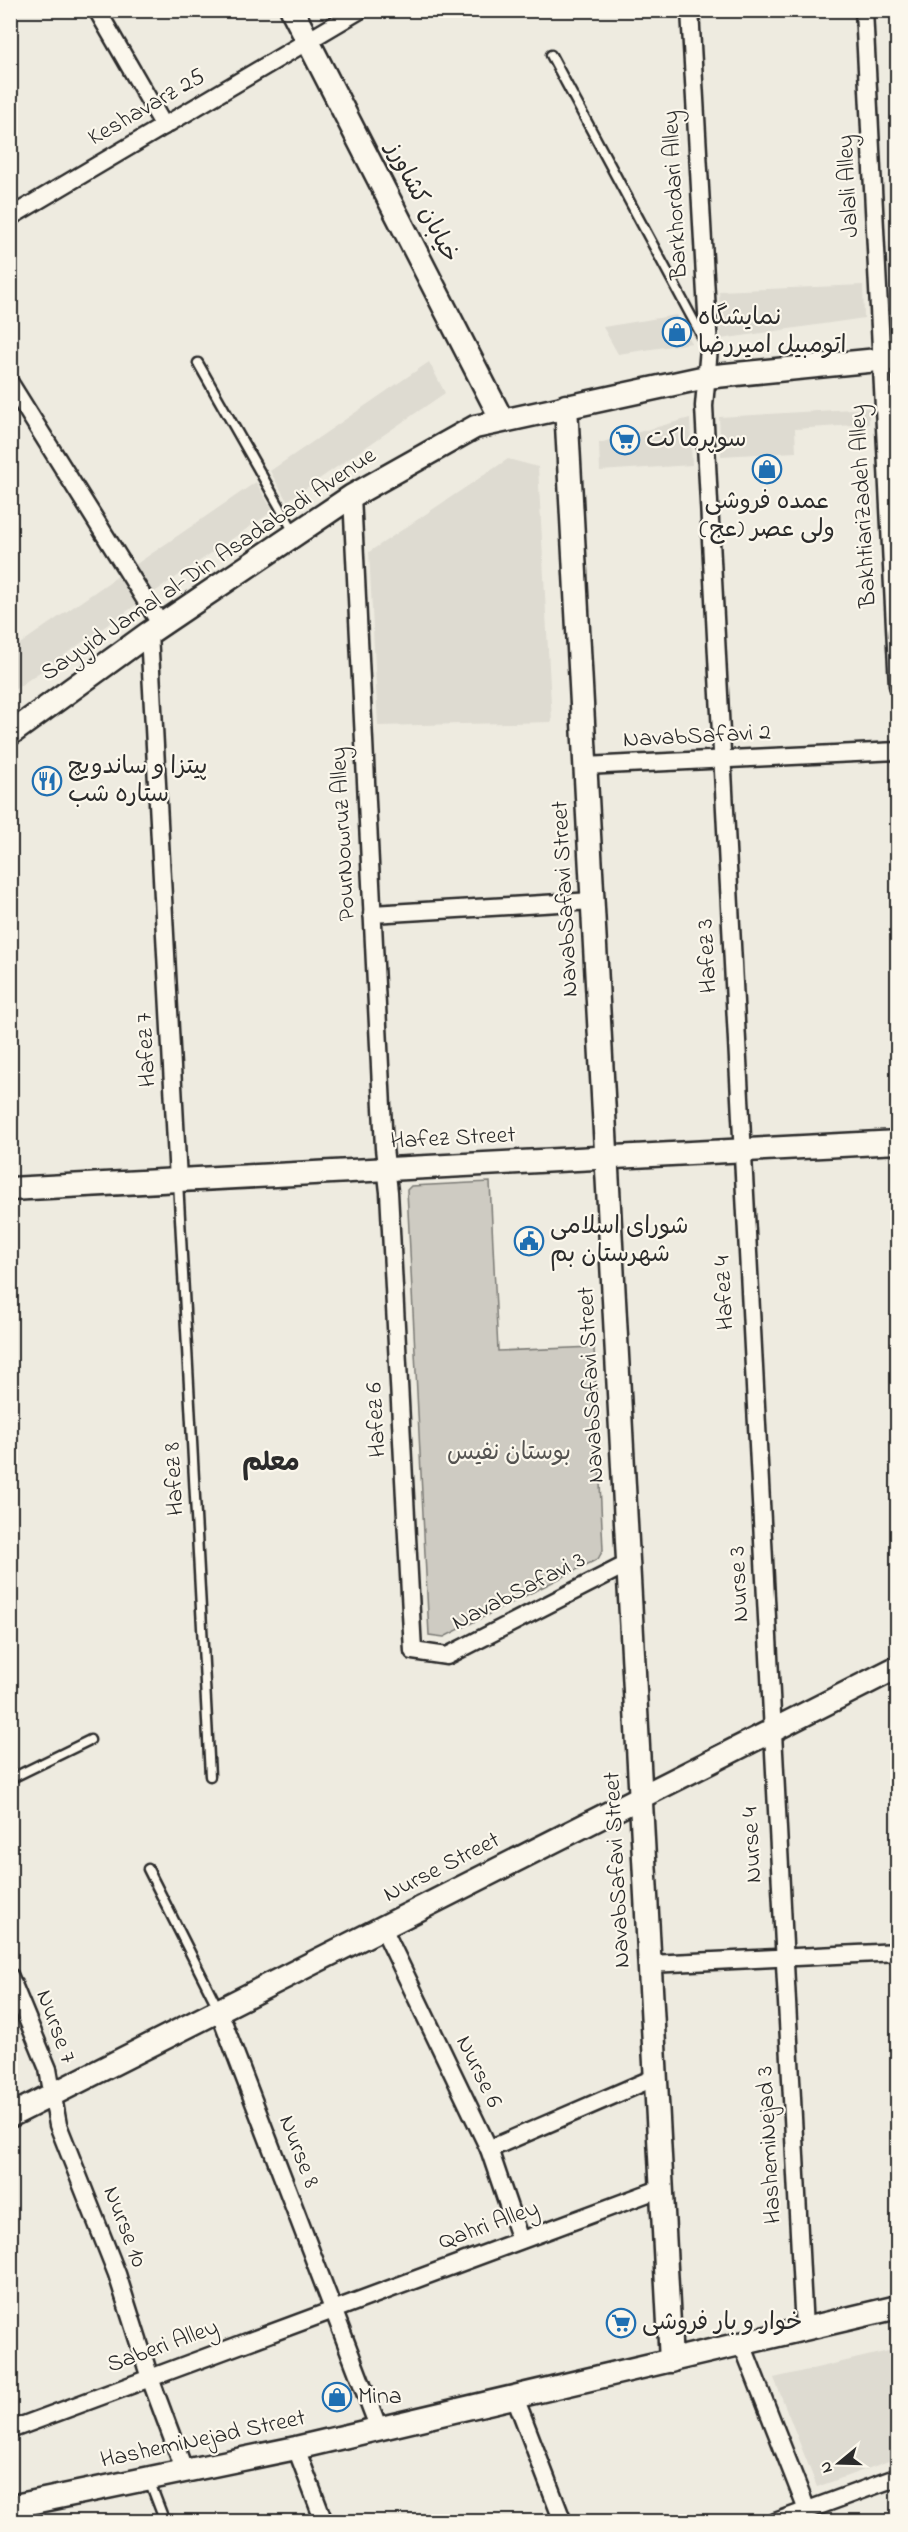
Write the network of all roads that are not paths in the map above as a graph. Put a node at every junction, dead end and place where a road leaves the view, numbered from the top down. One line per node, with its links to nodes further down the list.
1 (97, 10): 8 (street)
2 (292, 10): 6 (street, خیابان کشاورز)
3 (360, 10): 6 (street, Keshavarz 25)
4 (690, 10): 10 (street, Barkhordari Alley)
5 (864, 10): 11 (street, Jalali Alley)
6 (308, 42): 8 (street, Keshavarz 25); 16 (street, خیابان کشاورز)
7 (551, 56): 10 (lane)
8 (164, 126): 9 (street, Keshavarz 25)
9 (10, 217)
10 (709, 348): 13 (street, Barkhordari Alley)
11 (889, 359): 13 (street, Sayyid Jamal al-Din Asadabadi Avenue); 20 (street, BakhtiariZadeh Alley)
12 (198, 363): 18 (lane)
13 (706, 377): 15 (street, Sayyid Jamal al-Din Asadabadi Avenue); 23 (street, Hafez 3)
14 (10, 383): 19 (street)
15 (566, 406): 16 (street, Sayyid Jamal al-Din Asadabadi Avenue); 24 (street, NavabSafavi Street)
16 (502, 420): 17 (street, Sayyid Jamal al-Din Asadabadi Avenue)
17 (352, 496): 18 (street, Sayyid Jamal al-Din Asadabadi Avenue); 26 (street, PourNowruz Alley)
18 (295, 534): 19 (street, Sayyid Jamal al-Din Asadabadi Avenue)
19 (155, 629): 21 (street, Sayyid Jamal al-Din Asadabadi Avenue); 31 (street, Hafez 7)
20 (897, 686)
21 (10, 734)
22 (897, 751): 23 (street, NavabSafavi 2)
23 (722, 759): 24 (street, NavabSafavi 2); 28 (street, Hafez 3)
24 (585, 766): 25 (street, NavabSafavi Street)
25 (593, 902): 26 (street); 29 (street, NavabSafavi Street)
26 (372, 914): 30 (street, PourNowruz Alley)
27 (897, 1142): 28 (street, Hafez Street)
28 (742, 1150): 29 (street, Hafez Street); 33 (street, Hafez 4)
29 (607, 1158): 30 (street, Hafez Street); 34 (street, NavabSafavi Street)
30 (388, 1170): 31 (street, Hafez Street); 35 (street, Hafez 6)
31 (178, 1180): 32 (street, Hafez Street); 39 (lane, Hafez 8)
32 (10, 1189)
33 (757, 1434): 37 (street, Nurse 3)
34 (629, 1563): 35 (street, NavabSafavi 3); 41 (street, NavabSafavi Street)
35 (430, 1653)
36 (897, 1666): 37 (street, Nurse Street)
37 (771, 1730): 41 (street, Nurse Street); 45 (street, Nurse 4)
38 (90, 1740): 40 (lane)
39 (210, 1776)
40 (10, 1779)
41 (641, 1797): 43 (street, Nurse Street); 46 (street, NavabSafavi Street)
42 (148, 1869): 48 (lane)
43 (383, 1928): 48 (street, Nurse Street); 52 (street, Nurse 6)
44 (897, 1952): 45 (street)
45 (784, 1957): 46 (street); 57 (street, HashemiNejad 3)
46 (650, 1964): 49 (street, NavabSafavi Street)
47 (10, 1977): 50 (street, Nurse 7)
48 (219, 2011): 50 (street, Nurse Street); 56 (street, Nurse 8)
49 (656, 2077): 52 (street); 53 (street, NavabSafavi Street)
50 (53, 2095): 51 (street, Nurse Street); 60 (street, Nurse 10)
51 (10, 2116)
52 (489, 2149): 54 (street, Nurse 6)
53 (662, 2188): 54 (street, Qahri Alley); 59 (street, NavabSafavi Street)
54 (520, 2240): 56 (street, Qahri Alley)
55 (897, 2307): 57 (street, HashemiNejad Street)
56 (333, 2310): 60 (street, Saberi Alley); 62 (street, Nurse 8)
57 (804, 2330): 58 (street, HashemiNejad Street)
58 (742, 2344): 59 (street, HashemiNejad Street); 69 (street)
59 (671, 2361): 61 (street, HashemiNejad Street)
60 (150, 2378): 63 (street, Saberi Alley); 65 (street, Nurse 10)
61 (515, 2397): 62 (street, HashemiNejad Street); 72 (street)
62 (379, 2429): 64 (street, HashemiNejad Street)
63 (10, 2430)
64 (296, 2448): 65 (street, HashemiNejad Street); 71 (street)
65 (185, 2472): 67 (street, HashemiNejad Street)
66 (897, 2477): 69 (street)
67 (149, 2480): 68 (street, HashemiNejad Street); 70 (lane)
68 (10, 2507)
69 (807, 2510): 73 (street)
70 (165, 2522)
71 (324, 2522)
72 (563, 2522)
73 (775, 2522)

